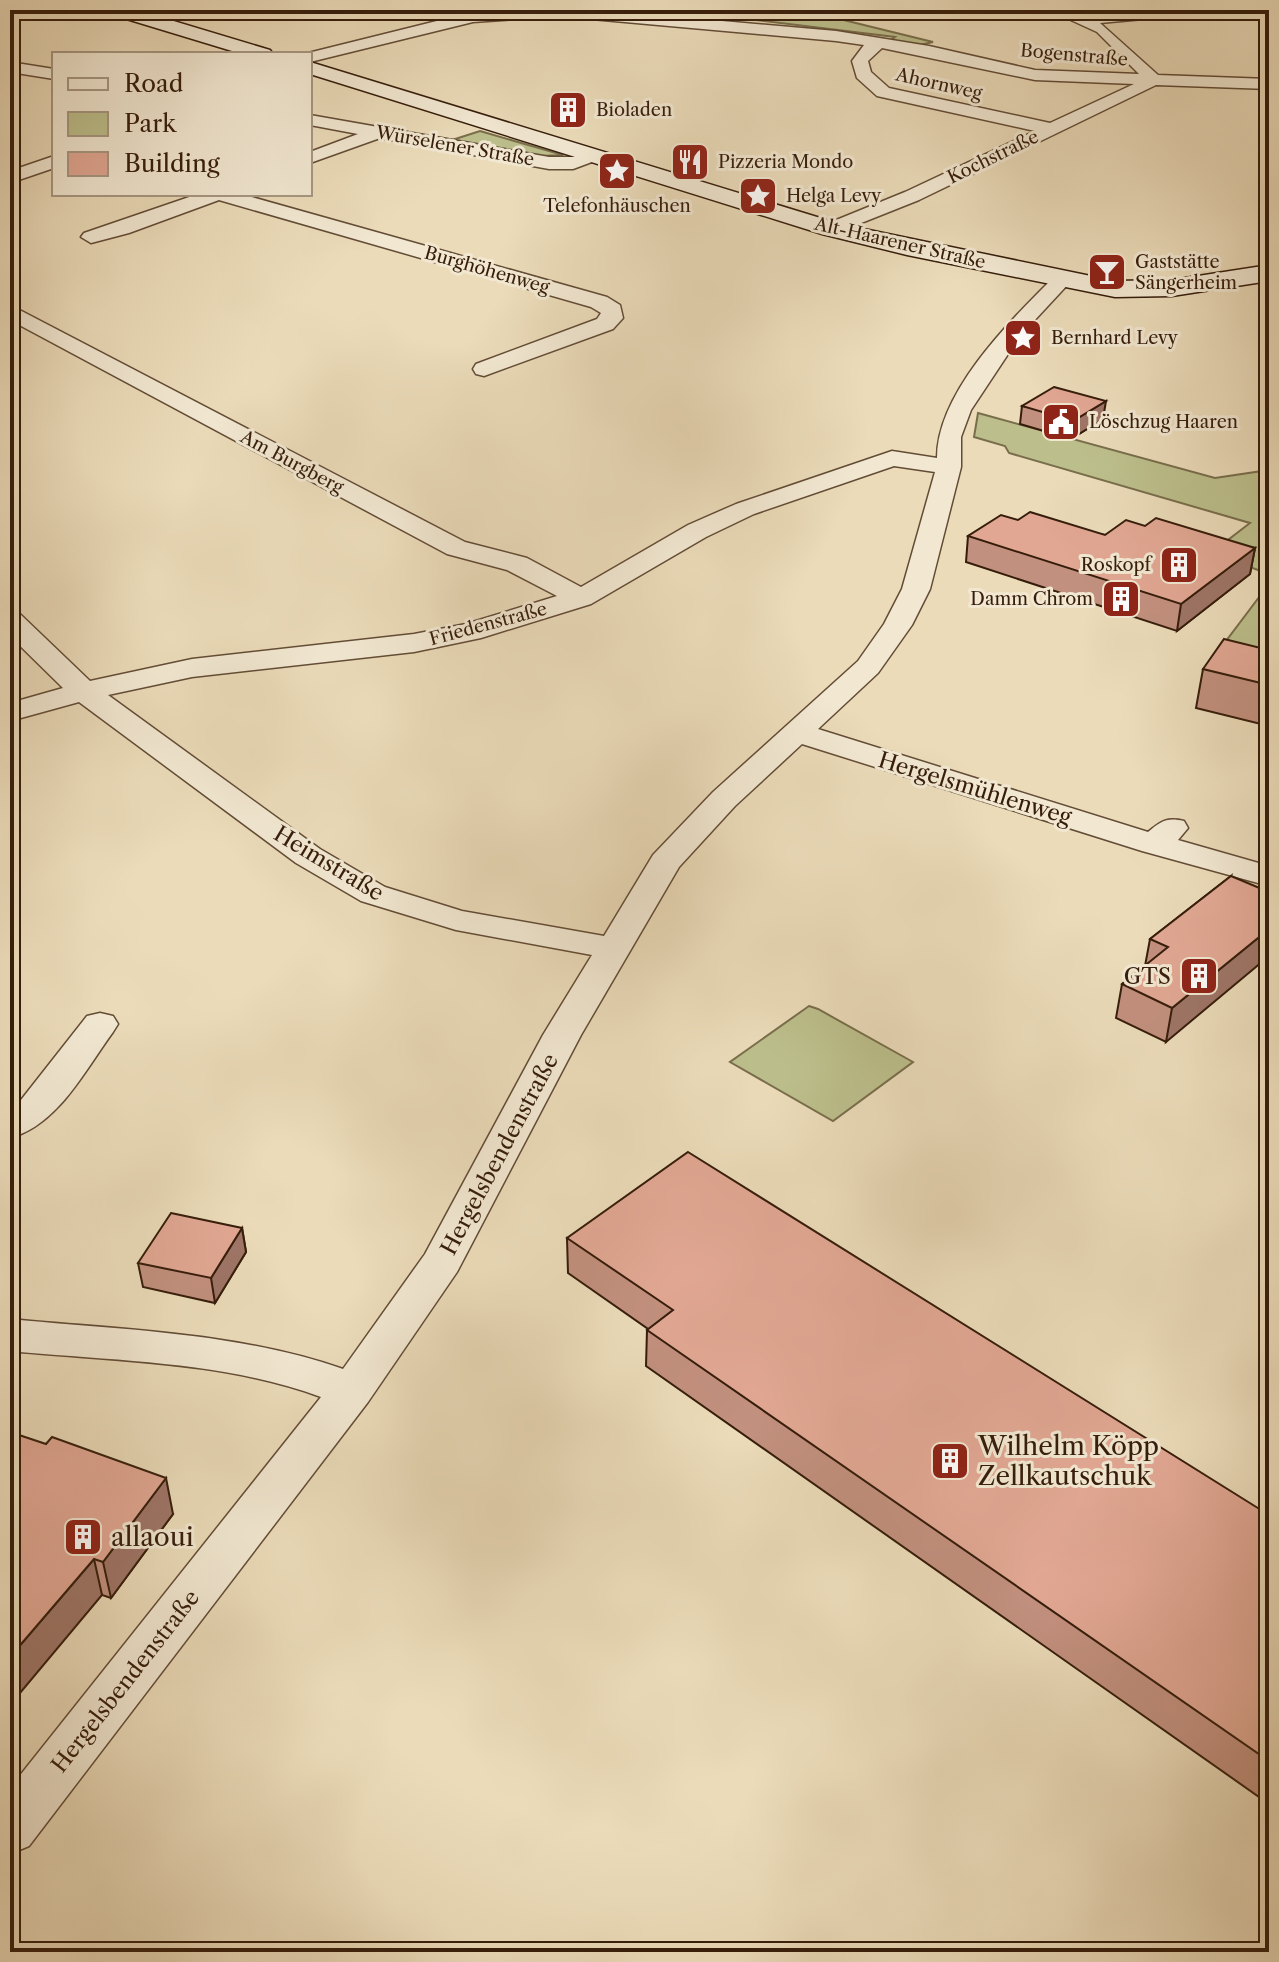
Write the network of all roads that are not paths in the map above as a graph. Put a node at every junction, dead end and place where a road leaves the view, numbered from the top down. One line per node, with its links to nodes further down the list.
1 (117, 10): 7 (main road)
2 (1057, 10): 5 (street)
3 (1187, 10): 5 (street)
4 (514, 11): 6 (street, Bogenstraße); 8 (street, Bogenstraße)
5 (1081, 20): 12 (street)
6 (883, 35): 12 (street, Bogenstraße); 15 (street, Ahornweg)
7 (256, 52)
8 (312, 56)
9 (14, 69): 11 (street)
10 (312, 69): 17 (main road, Alt-Haarener Straße)
11 (52, 74)
12 (1154, 80): 13 (street, Bogenstraße); 15 (street, Kochstraße)
13 (1269, 84)
14 (312, 120): 16 (street, Würselener Straße)
15 (1052, 129): 23 (street, Kochstraße)
16 (378, 132): 17 (street, Würselener Straße); 18 (street)
17 (599, 156): 23 (main road, Alt-Haarener Straße)
18 (312, 157)
19 (52, 163): 20 (street)
20 (10, 177)
21 (213, 196): 24 (street)
22 (225, 196): 28 (street, Burghöhenweg)
23 (831, 229): 26 (main road, Alt-Haarener Straße)
24 (91, 237)
25 (1268, 274): 26 (main road, Alt-Haarener Straße)
26 (1062, 280): 29 (street, Friedenstraße)
27 (10, 311): 32 (street, Am Burgberg)
28 (484, 369)
29 (959, 410): 30 (street, Friedenstraße); 31 (street, Friedenstraße)
30 (892, 458): 31 (street, Friedenstraße); 32 (street, Friedenstraße)
31 (949, 467): 36 (street, Hergelsbendenstraße)
32 (581, 598): 34 (street, Friedenstraße)
33 (10, 620): 34 (street, Heimstraße)
34 (84, 691): 35 (street, Friedenstraße); 38 (street, Heimstraße)
35 (10, 712)
36 (796, 732): 37 (street, Hergelsmühlenweg); 38 (street, Hergelsbendenstraße)
37 (1269, 876)
38 (613, 948): 42 (street, Hergelsbendenstraße)
39 (100, 1024): 40 (street)
40 (10, 1125)
41 (10, 1335): 42 (street)
42 (352, 1390): 43 (street, Hergelsbendenstraße)
43 (10, 1829)

